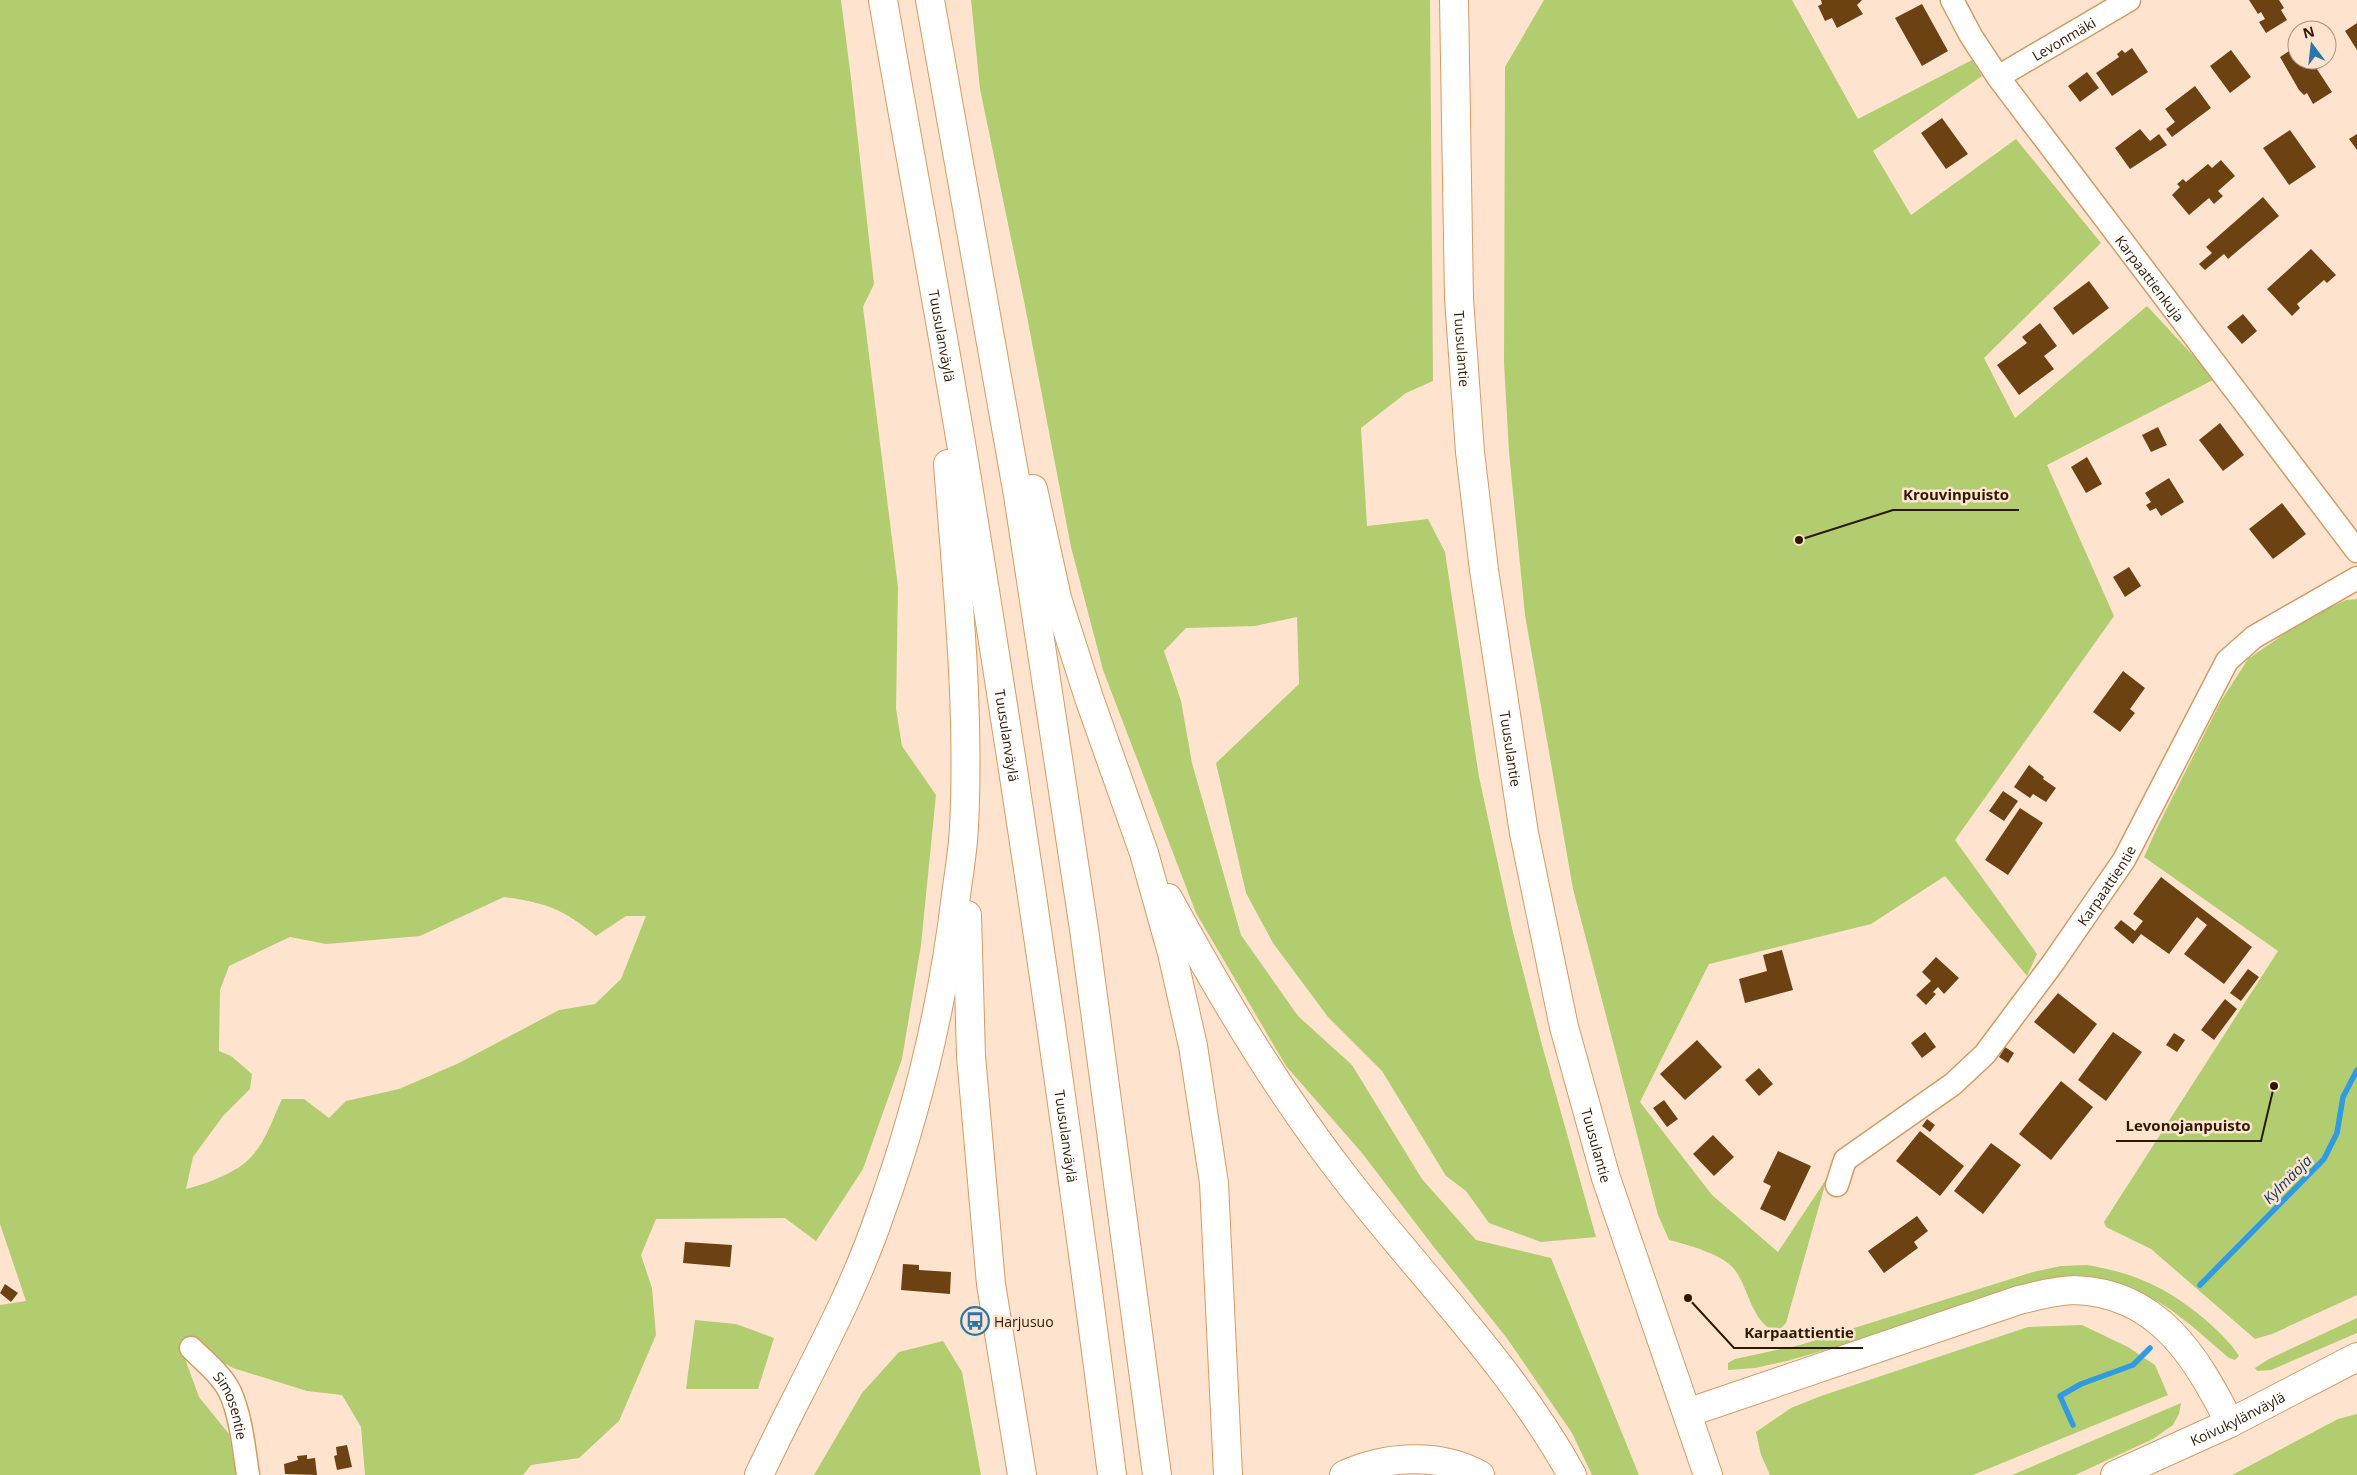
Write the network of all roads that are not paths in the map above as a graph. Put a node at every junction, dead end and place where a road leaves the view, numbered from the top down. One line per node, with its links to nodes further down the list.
1 (883, 0): 7 (main road, Tuusulanväylä)
2 (930, 0): 8 (main road)
3 (1454, 0): 16 (main road, Tuusulantie)
4 (1952, 0): 6 (street, Karpaattienkuja)
5 (2128, 0): 6 (street, Levonmäki)
6 (1998, 77): 9 (street, Karpaattienkuja)
7 (938, 318): 11 (main road); 21 (main road, Tuusulanväylä)
8 (987, 323): 12 (main road); 22 (main road)
9 (2357, 551)
10 (2357, 578): 13 (street, Karpaattientie)
11 (964, 828): 19 (main road); 20 (main road)
12 (1144, 853): 23 (main road); 26 (main road)
13 (1837, 1185)
14 (191, 1348): 18 (street, Simosentie)
15 (2357, 1357): 17 (main road, Koivukylänväylä)
16 (1687, 1413): 17 (main road); 27 (main road, Tuusulantie)
17 (2230, 1423): 28 (main road, Koivukylänväylä)
18 (248, 1475)
19 (759, 1475)
20 (1022, 1475)
21 (1112, 1475)
22 (1157, 1475)
23 (1228, 1475)
24 (1344, 1475): 25 (main road)
25 (1480, 1475)
26 (1572, 1475)
27 (1708, 1475)
28 (2115, 1475)

